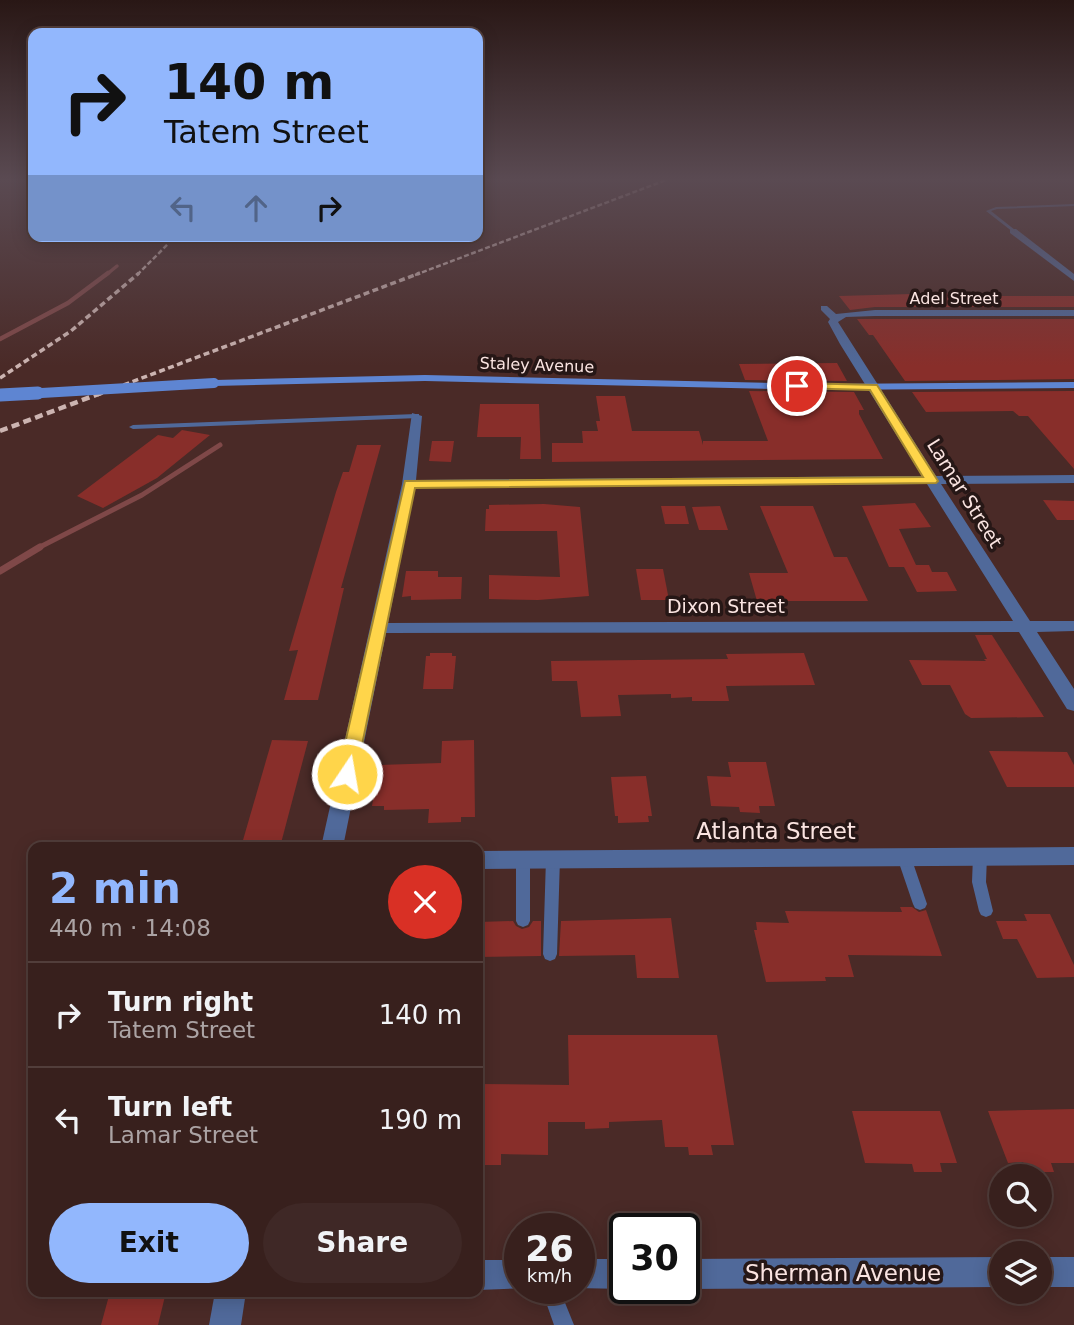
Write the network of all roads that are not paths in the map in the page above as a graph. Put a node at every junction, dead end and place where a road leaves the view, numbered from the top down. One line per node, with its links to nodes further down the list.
1 (1027, 242): 2 (street)
2 (1074, 278)
3 (824, 308): 5 (street, Lamar Street)
4 (1074, 313): 5 (street, Adel Street)
5 (835, 318): 7 (street, Lamar Street)
6 (1074, 385): 7 (street, Staley Avenue)
7 (873, 387): 8 (street, Staley Avenue, bridge); 12 (street, Lamar Street)
8 (0, 394)
9 (416, 416): 10 (lane); 13 (street)
10 (133, 427)
11 (1074, 479): 12 (street)
12 (932, 481): 13 (street); 15 (street, Lamar Street)
13 (409, 484): 16 (street)
14 (1074, 626): 15 (street, Dixon Street)
15 (1025, 627): 16 (street, Dixon Street); 17 (street, Lamar Street)
16 (378, 628): 18 (street)
17 (1074, 704)
18 (333, 842)
19 (979, 856): 20 (street, Atlanta Street); 21 (street, Atlanta Street); 26 (lane)
20 (1074, 856)
21 (904, 857): 23 (street, Atlanta Street); 25 (lane)
22 (523, 859): 23 (street, Atlanta Street); 24 (street, Atlanta Street); 27 (lane)
23 (552, 859): 28 (lane)
24 (483, 860)
25 (920, 904)
26 (986, 911)
27 (523, 921)
28 (550, 954)
29 (989, 1272): 32 (street, Sherman Avenue)
30 (1052, 1272): 31 (street)
31 (1074, 1272)
32 (700, 1274)
33 (483, 1275): 34 (street)
34 (504, 1275)
35 (231, 1297): 37 (street)
36 (556, 1304): 38 (lane)
37 (225, 1325)
38 (564, 1325)

